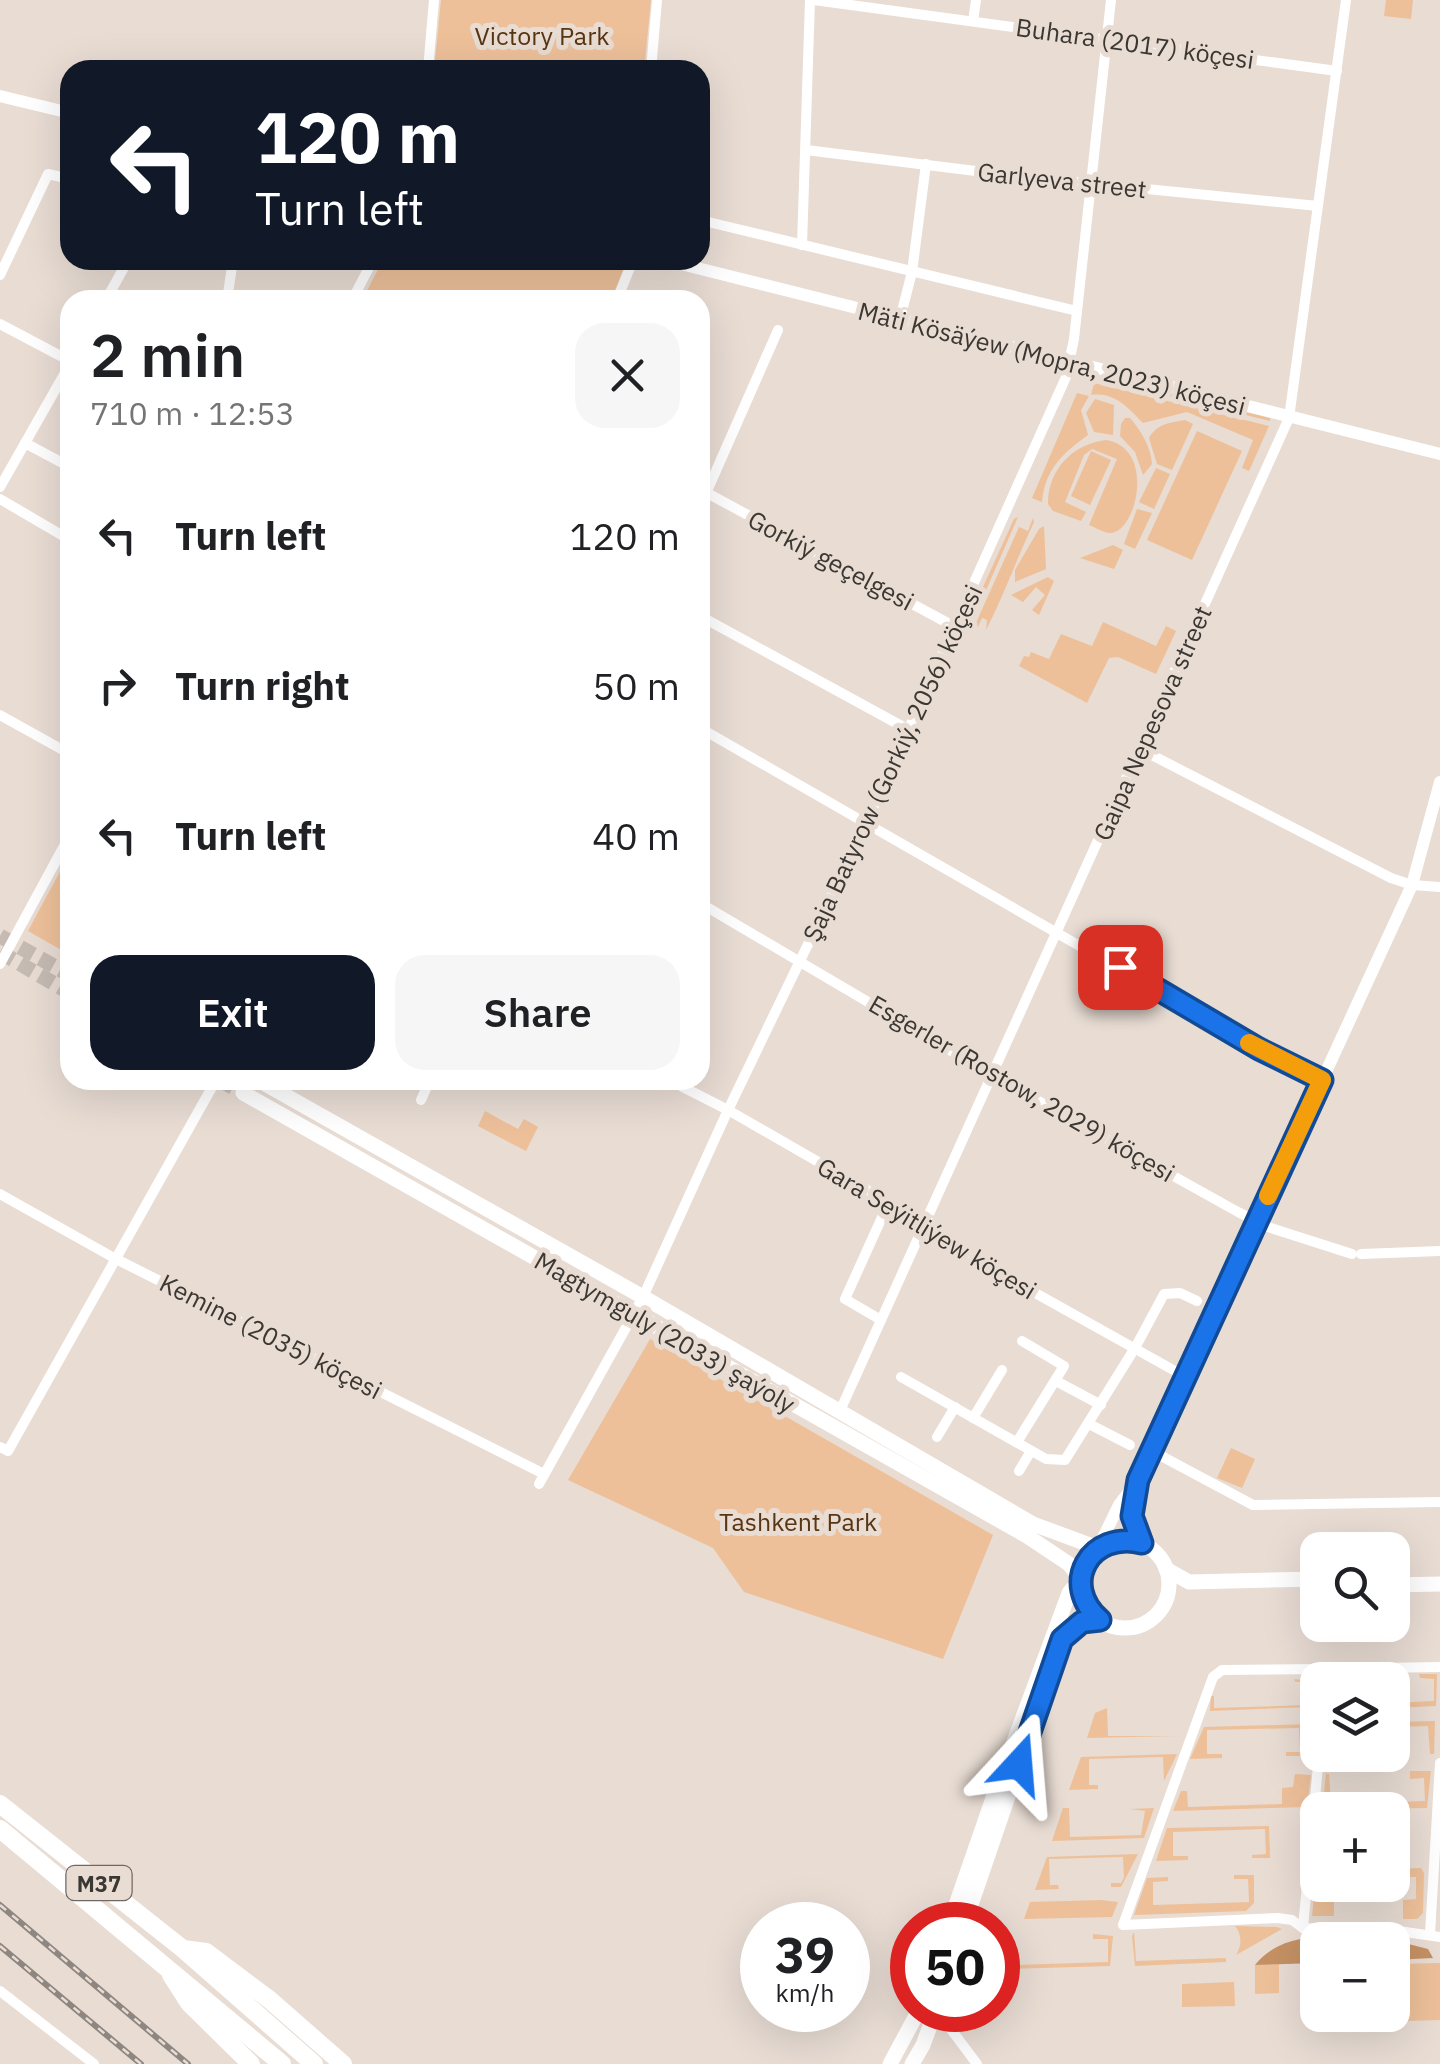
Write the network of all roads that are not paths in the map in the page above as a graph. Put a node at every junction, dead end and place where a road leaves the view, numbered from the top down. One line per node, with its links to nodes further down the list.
1 (434, 0): 9 (street)
2 (658, 0): 10 (street)
3 (812, 0): 7 (street, Buhara (2017) köçesi); 14 (street)
4 (976, 0): 7 (street)
5 (1111, 0): 8 (street, Şaja Batyrow (Gorkiý, 2056) köçesi)
6 (1346, 0): 11 (street, Gaipa Nepesova street)
7 (974, 21): 8 (street, Buhara (2017) köçesi)
8 (1106, 39): 11 (street, Buhara (2017) köçesi); 17 (street, Şaja Batyrow (Gorkiý, 2056) köçesi)
9 (429, 60)
10 (652, 60)
11 (1337, 71): 18 (street, Gaipa Nepesova street)
12 (0, 96): 13 (street)
13 (60, 111)
14 (806, 150): 15 (street, Garlyeva street); 20 (street)
15 (926, 164): 17 (street, Garlyeva street); 23 (street)
16 (60, 177): 25 (street)
17 (1091, 183): 18 (street, Garlyeva street); 26 (street, Şaja Batyrow (Gorkiý, 2056) köçesi)
18 (1318, 206): 33 (street, Gaipa Nepesova street)
19 (710, 222): 20 (street)
20 (802, 245): 23 (street)
21 (702, 270): 24 (street, Mäti Kösäýew (Mopra, 2023) köçesi)
22 (707, 270): 24 (street)
23 (912, 272): 26 (street); 27 (street)
24 (713, 273): 27 (street, Mäti Kösäýew (Mopra, 2023) köçesi)
25 (0, 276)
26 (1077, 311): 31 (street, Şaja Batyrow (Gorkiý, 2056) köçesi)
27 (900, 320): 31 (street, Mäti Kösäýew (Mopra, 2023) köçesi)
28 (0, 324): 30 (street)
29 (778, 330): 37 (street)
30 (60, 357)
31 (1070, 362): 33 (street, Mäti Kösäýew (Mopra, 2023) köçesi); 43 (street, Şaja Batyrow (Gorkiý, 2056) köçesi)
32 (60, 380): 34 (street)
33 (1289, 418): 35 (street, Mäti Kösäýew (Mopra, 2023) köçesi); 48 (street, Gaipa Nepesova street)
34 (25, 444): 36 (street); 38 (street)
35 (1440, 454)
36 (60, 461)
37 (710, 486)
38 (0, 488)
39 (710, 495): 43 (street, Gorkiý geçelgesi)
40 (0, 499): 41 (street)
41 (60, 534)
42 (710, 621): 45 (street)
43 (955, 626): 45 (street, Şaja Batyrow (Gorkiý, 2056) köçesi)
44 (0, 715): 47 (street)
45 (909, 730): 50 (street, Şaja Batyrow (Gorkiý, 2056) köçesi)
46 (710, 734): 50 (street)
47 (60, 748)
48 (1140, 749): 52 (street); 55 (street, Gaipa Nepesova street)
49 (1440, 782): 52 (street)
50 (867, 822): 55 (street); 56 (street, Şaja Batyrow (Gorkiý, 2056) köçesi)
51 (60, 853): 57 (street)
52 (1412, 885): 53 (street); 59 (street)
53 (1440, 887)
54 (710, 909): 56 (street, Esgerler (Rostow, 2029) köçesi)
55 (1059, 932): 58 (street, Gaipa Nepesova street); 59 (street)
56 (802, 960): 58 (street, Esgerler (Rostow, 2029) köçesi); 66 (street, Şaja Batyrow (Gorkiý, 2056) köçesi)
57 (0, 964)
58 (992, 1074): 69 (street, Esgerler (Rostow, 2029) köçesi); 70 (street, Gaipa Nepesova street)
59 (1322, 1080): 69 (street)
60 (210, 1090): 72 (street)
61 (276, 1090): 73 (main road, Magtymguly (2033) şaýoly)
62 (426, 1090): 65 (street)
63 (689, 1090): 66 (street, Gara Seýitliýew köçesi)
64 (243, 1093): 75 (main road, Magtymguly (2033) şaýoly)
65 (422, 1100)
66 (728, 1110): 68 (street, Gara Seýitliýew köçesi); 73 (street, Şaja Batyrow (Gorkiý, 2056) köçesi)
67 (0, 1194): 72 (street, Kemine (2035) köçesi)
68 (888, 1204): 70 (street, Gara Seýitliýew köçesi); 76 (street)
69 (1256, 1221): 71 (street, Esgerler (Rostow, 2029) köçesi); 80 (street)
70 (926, 1224): 76 (street, Gaipa Nepesova street); 78 (street, Gara Seýitliýew köçesi)
71 (1440, 1251)
72 (116, 1259): 91 (street); 95 (street, Kemine (2035) köçesi)
73 (643, 1297): 75 (street, Şaja Batyrow (Gorkiý, 2056) köçesi); 85 (main road, Magtymguly (2033) şaýoly)
74 (1197, 1301): 78 (street)
75 (635, 1312): 95 (street, Şaja Batyrow (Gorkiý, 2056) köçesi); 103 (main road, Magtymguly (2033) şaýoly)
76 (881, 1320): 85 (street, Gaipa Nepesova street)
77 (1022, 1340): 82 (street)
78 (1135, 1348): 80 (street, Gara Seýitliýew köçesi); 83 (street)
79 (1002, 1370): 86 (street)
80 (1184, 1376): 92 (street)
81 (901, 1377): 84 (street)
82 (1056, 1381): 83 (street); 89 (street)
83 (1100, 1405): 87 (street)
84 (955, 1408): 86 (street); 88 (street)
85 (840, 1413): 99 (main road, Magtymguly (2033) şaýoly)
86 (974, 1418): 89 (street)
87 (1089, 1424): 90 (street); 93 (street)
88 (937, 1437)
89 (1017, 1442): 93 (street)
90 (1130, 1444)
91 (0, 1447)
92 (1150, 1450): 96 (street); 97 (street)
93 (1032, 1451): 94 (street)
94 (1019, 1471)
95 (542, 1479)
96 (1138, 1480): 98 (street); 99 (street)
97 (1440, 1502)
98 (1142, 1543): 99 (main road); 100 (main road)
99 (1098, 1548): 103 (main road)
100 (1166, 1569): 104 (main road); 108 (main road)
101 (1440, 1576): 102 (main road)
102 (1410, 1577)
103 (1080, 1579): 109 (main road); 118 (main road)
104 (1300, 1579)
105 (1440, 1584): 106 (main road)
106 (1410, 1585)
107 (1300, 1587): 108 (main road)
108 (1165, 1602): 109 (main road)
109 (1100, 1620): 119 (main road)
110 (1440, 1667): 111 (street)
111 (1410, 1669)
112 (1300, 1673): 121 (street)
113 (1440, 1763): 115 (street)
114 (1317, 1772): 120 (street)
115 (1439, 1795): 123 (street)
116 (0, 1804): 124 (highway, M37)
117 (0, 1829): 125 (highway, M37)
118 (958, 1902)
119 (972, 1902)
120 (1303, 1922)
121 (1300, 1926)
122 (1410, 1933): 123 (street)
123 (1435, 1936)
124 (182, 1949): 133 (highway, M37); 134 (highway)
125 (163, 1962): 131 (highway); 132 (highway, M37)
126 (0, 1991): 130 (street)
127 (913, 2032): 135 (main road)
128 (922, 2032): 136 (main road)
129 (953, 2032): 137 (street)
130 (94, 2064)
131 (251, 2064)
132 (282, 2064)
133 (314, 2064)
134 (342, 2064)
135 (890, 2064)
136 (912, 2064)
137 (976, 2064)

